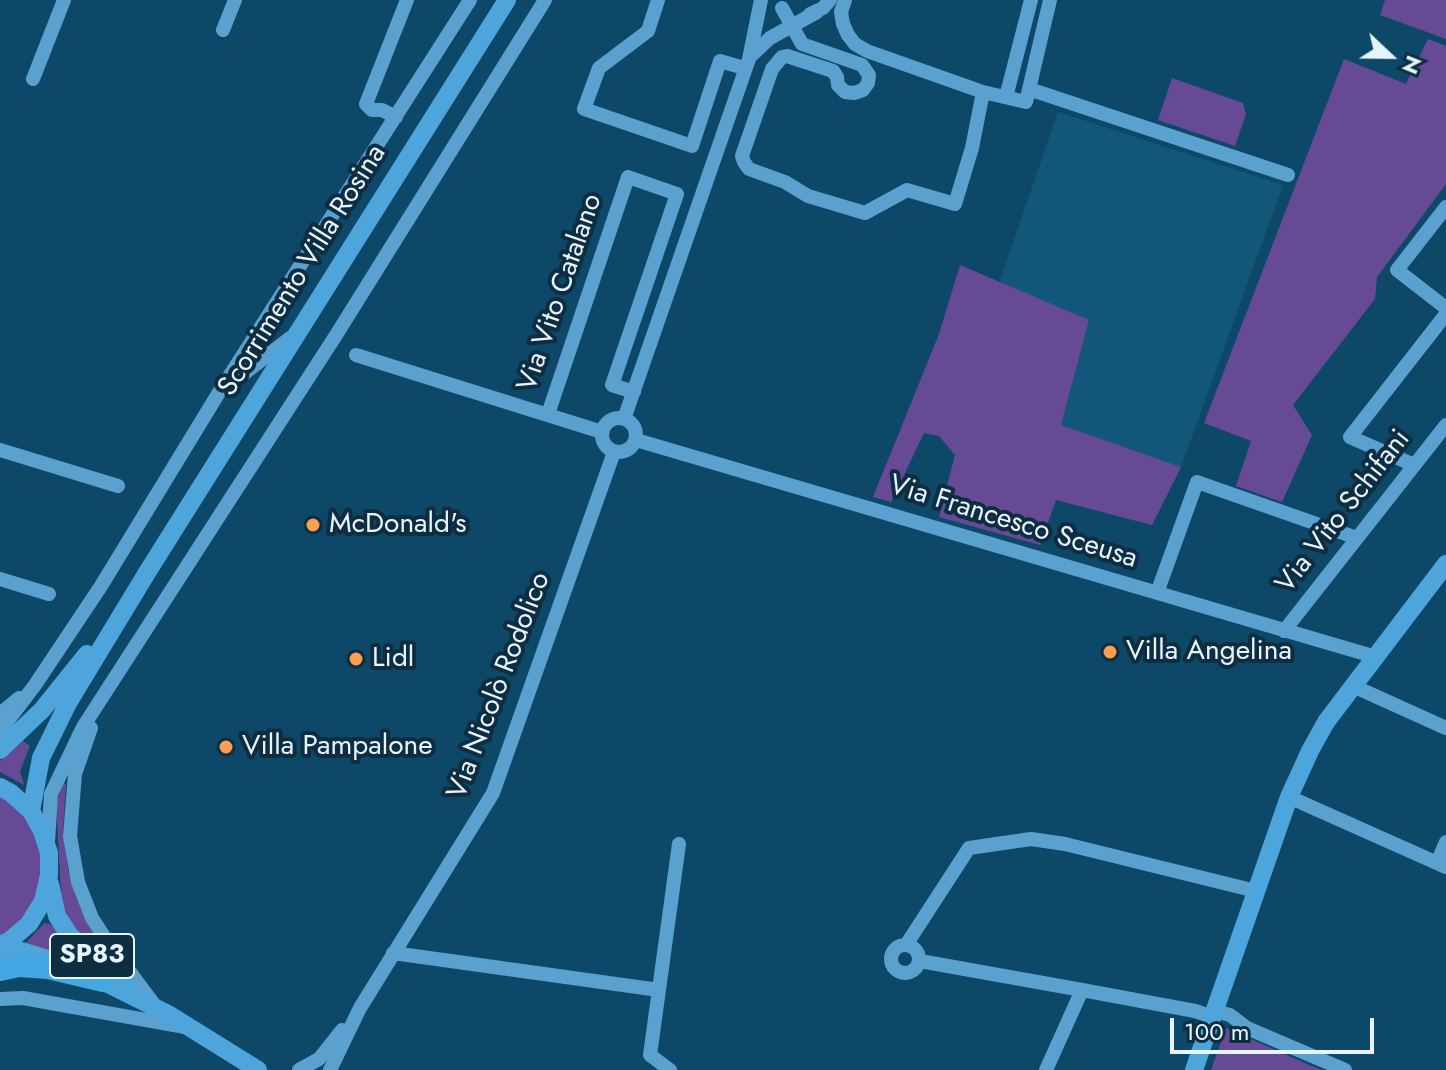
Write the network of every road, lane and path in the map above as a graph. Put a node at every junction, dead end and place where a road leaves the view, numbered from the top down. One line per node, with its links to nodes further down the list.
1 (64, 0): 20 (street)
2 (235, 0): 16 (street)
3 (407, 0): 24 (street)
4 (470, 0): 24 (street)
5 (507, 0): 29 (main road, Scorrimento Villa Rosina)
6 (545, 0): 51 (street)
7 (658, 0): 19 (street)
8 (761, 0): 19 (street)
9 (830, 0): 14 (street)
10 (1031, 0): 23 (street)
11 (1050, 0): 22 (street)
12 (778, 4): 14 (street); 15 (street)
13 (841, 4): 21 (street)
14 (817, 12): 15 (street)
15 (792, 25): 17 (street); 18 (street)
16 (223, 30)
17 (770, 38): 18 (street); 19 (street)
18 (802, 44): 21 (street)
19 (747, 63): 31 (street)
20 (33, 79)
21 (983, 92): 23 (street)
22 (1027, 95): 23 (street); 25 (street)
23 (1006, 97)
24 (396, 117): 32 (street)
25 (1288, 175)
26 (1446, 207): 27 (street)
27 (1446, 308)
28 (1446, 314): 40 (street)
29 (297, 333): 32 (street); 44 (main road, Scorrimento Villa Rosina)
30 (356, 355): 33 (street)
31 (634, 392): 33 (street, Via Vito Catalano); 34 (street)
32 (218, 394): 52 (street)
33 (548, 414): 36 (street)
34 (624, 419): 36 (street); 37 (street)
35 (1446, 425): 40 (street, Via Vito Schifani)
36 (602, 432): 39 (street)
37 (636, 440): 39 (street); 47 (street, Via Francesco Sceusa)
38 (0, 450): 41 (street)
39 (614, 452): 70 (street, Via Nicolò Rodolico)
40 (1414, 465): 42 (street, Via Vito Schifani)
41 (118, 486)
42 (1357, 538): 47 (street); 49 (street, Via Vito Schifani)
43 (1446, 564): 46 (main road)
44 (148, 571): 57 (main road, Scorrimento Villa Rosina); 60 (main road, Scorrimento Villa Rosina)
45 (0, 579): 48 (street)
46 (1439, 585): 50 (main road)
47 (1157, 593): 49 (street, Via Francesco Sceusa)
48 (49, 594)
49 (1284, 631): 50 (street, Via Francesco Sceusa)
50 (1376, 657): 53 (main road)
51 (120, 670): 63 (street); 77 (street)
52 (35, 685): 54 (street); 56 (street)
53 (1353, 686): 55 (street); 59 (main road)
54 (0, 714)
55 (1446, 728)
56 (0, 731)
57 (0, 750)
58 (0, 787): 60 (main road)
59 (1289, 797): 64 (street); 66 (main road)
60 (31, 811): 63 (main road)
61 (1446, 842): 64 (street)
62 (679, 844): 74 (street)
63 (49, 853): 65 (main road)
64 (1441, 865)
65 (49, 875): 67 (main road); 77 (main road, SP83)
66 (1256, 891): 68 (street); 78 (main road)
67 (0, 945)
68 (906, 945): 71 (street); 71 (street)
69 (0, 952): 73 (main road, SP83)
70 (393, 953): 74 (street); 80 (street, Via Nicolò Rodolico)
71 (920, 961): 75 (street)
72 (0, 970): 73 (highway)
73 (103, 981): 77 (main road, SP83)
74 (659, 990): 83 (street)
75 (1082, 990): 78 (street); 84 (street)
76 (0, 999): 79 (street)
77 (160, 1008): 79 (main road, SP83)
78 (1214, 1014): 85 (main road); 86 (street)
79 (193, 1029): 81 (main road, SP83)
80 (324, 1067): 82 (street, Via Nicolò Rodolico)
81 (258, 1070)
82 (299, 1070)
83 (670, 1070)
84 (1046, 1070)
85 (1194, 1070)
86 (1345, 1070)

